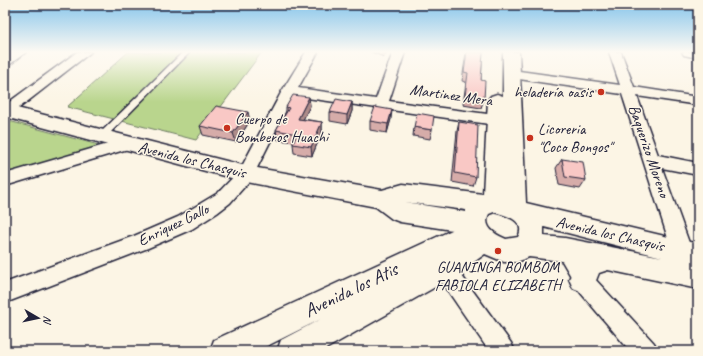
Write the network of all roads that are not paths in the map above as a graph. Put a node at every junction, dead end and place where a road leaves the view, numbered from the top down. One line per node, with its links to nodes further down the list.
1 (62, 69): 13 (street)
2 (170, 69): 15 (lane)
3 (302, 69): 9 (street, Enriquez Gallo)
4 (393, 69): 12 (street)
5 (499, 69): 14 (main road)
6 (512, 69): 8 (main road)
7 (621, 69): 10 (street, Baquerizo Moreno)
8 (512, 74): 10 (street); 14 (main road)
9 (289, 91): 12 (street, Martinez Mera); 19 (street, Enriquez Gallo)
10 (628, 91): 11 (street); 17 (street, Baquerizo Moreno)
11 (698, 101)
12 (381, 104): 14 (street, Martinez Mera)
13 (5, 111): 15 (main road, Avenida los Chasquis)
14 (505, 121): 23 (main road)
15 (101, 137): 16 (main road, Avenida los Chasquis)
16 (125, 144): 19 (main road, Avenida los Chasquis); 20 (street)
17 (652, 160): 18 (street); 26 (street, Baquerizo Moreno)
18 (698, 169)
19 (246, 174): 21 (main road, Avenida los Chasquis); 31 (street, Enriquez Gallo)
20 (5, 180)
21 (382, 199): 22 (main road, Avenida los Chasquis); 23 (main road, Avenida los Chasquis)
22 (426, 216): 23 (main road, Avenida los Chasquis); 27 (main road)
23 (493, 217): 24 (main road, Avenida los Chasquis); 24 (main road); 26 (main road, Avenida los Chasquis); 27 (main road, Avenida los Atis)
24 (528, 246): 25 (main road, Avenida los Chasquis)
25 (565, 249): 28 (main road, Avenida los Chasquis); 30 (street)
26 (690, 253)
27 (439, 258): 32 (main road, Avenida los Atis); 33 (main road, Avenida los Atis); 34 (street)
28 (608, 258): 29 (main road, Avenida los Chasquis); 30 (main road)
29 (698, 277)
30 (583, 279): 35 (street)
31 (5, 293)
32 (225, 351)
33 (292, 351)
34 (503, 351)
35 (646, 351)

